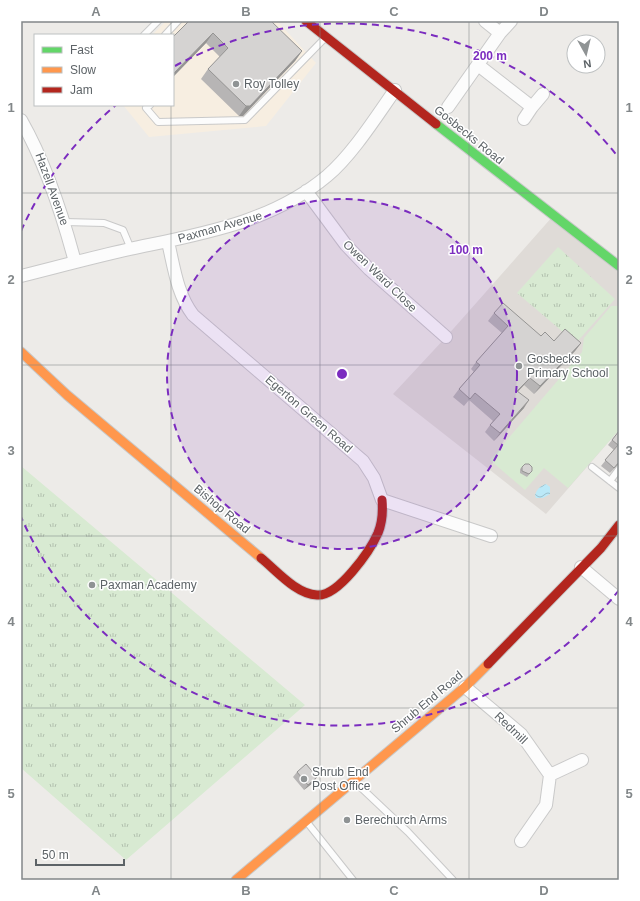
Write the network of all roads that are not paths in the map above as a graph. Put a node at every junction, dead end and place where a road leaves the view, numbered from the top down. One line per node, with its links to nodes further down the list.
1 (158, 21): 7 (lane)
2 (178, 21): 8 (lane)
3 (306, 21): 9 (street, Gosbecks Road)
4 (485, 21): 6 (street)
5 (512, 21): 6 (street)
6 (500, 33): 10 (street)
7 (145, 34)
8 (166, 34)
9 (326, 37): 11 (street, Gosbecks Road); 13 (lane)
10 (478, 65): 14 (street); 15 (street)
11 (395, 90): 18 (street, Paxman Avenue); 23 (street, Gosbecks Road)
12 (543, 94): 15 (street)
13 (149, 106)
14 (448, 107)
15 (532, 107): 16 (street)
16 (524, 119)
17 (21, 120): 19 (street, Hazell Avenue)
18 (306, 191): 20 (street, Paxman Avenue); 25 (street, Owen Ward Close)
19 (65, 222): 21 (lane); 22 (street, Hazell Avenue)
20 (168, 242): 21 (street, Paxman Avenue); 31 (street, Egerton Green Road)
21 (130, 249): 22 (street, Paxman Avenue)
22 (75, 262): 24 (street, Paxman Avenue)
23 (619, 266)
24 (21, 276)
25 (446, 337)
26 (21, 352): 31 (street, Bishop Road)
27 (592, 467): 29 (lane)
28 (619, 469): 29 (lane)
29 (610, 481): 30 (lane)
30 (619, 488)
31 (382, 500): 33 (street)
32 (619, 525): 34 (street, Shrub End Road)
33 (491, 536)
34 (582, 567): 35 (street); 36 (street, Shrub End Road)
35 (619, 599)
36 (465, 687): 38 (street, Redmill); 39 (street, Shrub End Road)
37 (582, 760): 38 (street)
38 (550, 775): 41 (street)
39 (353, 780): 40 (street, Shrub End Road); 44 (lane)
40 (305, 820): 42 (street, Shrub End Road); 43 (lane)
41 (521, 841)
42 (236, 880)
43 (353, 880)
44 (452, 880)

